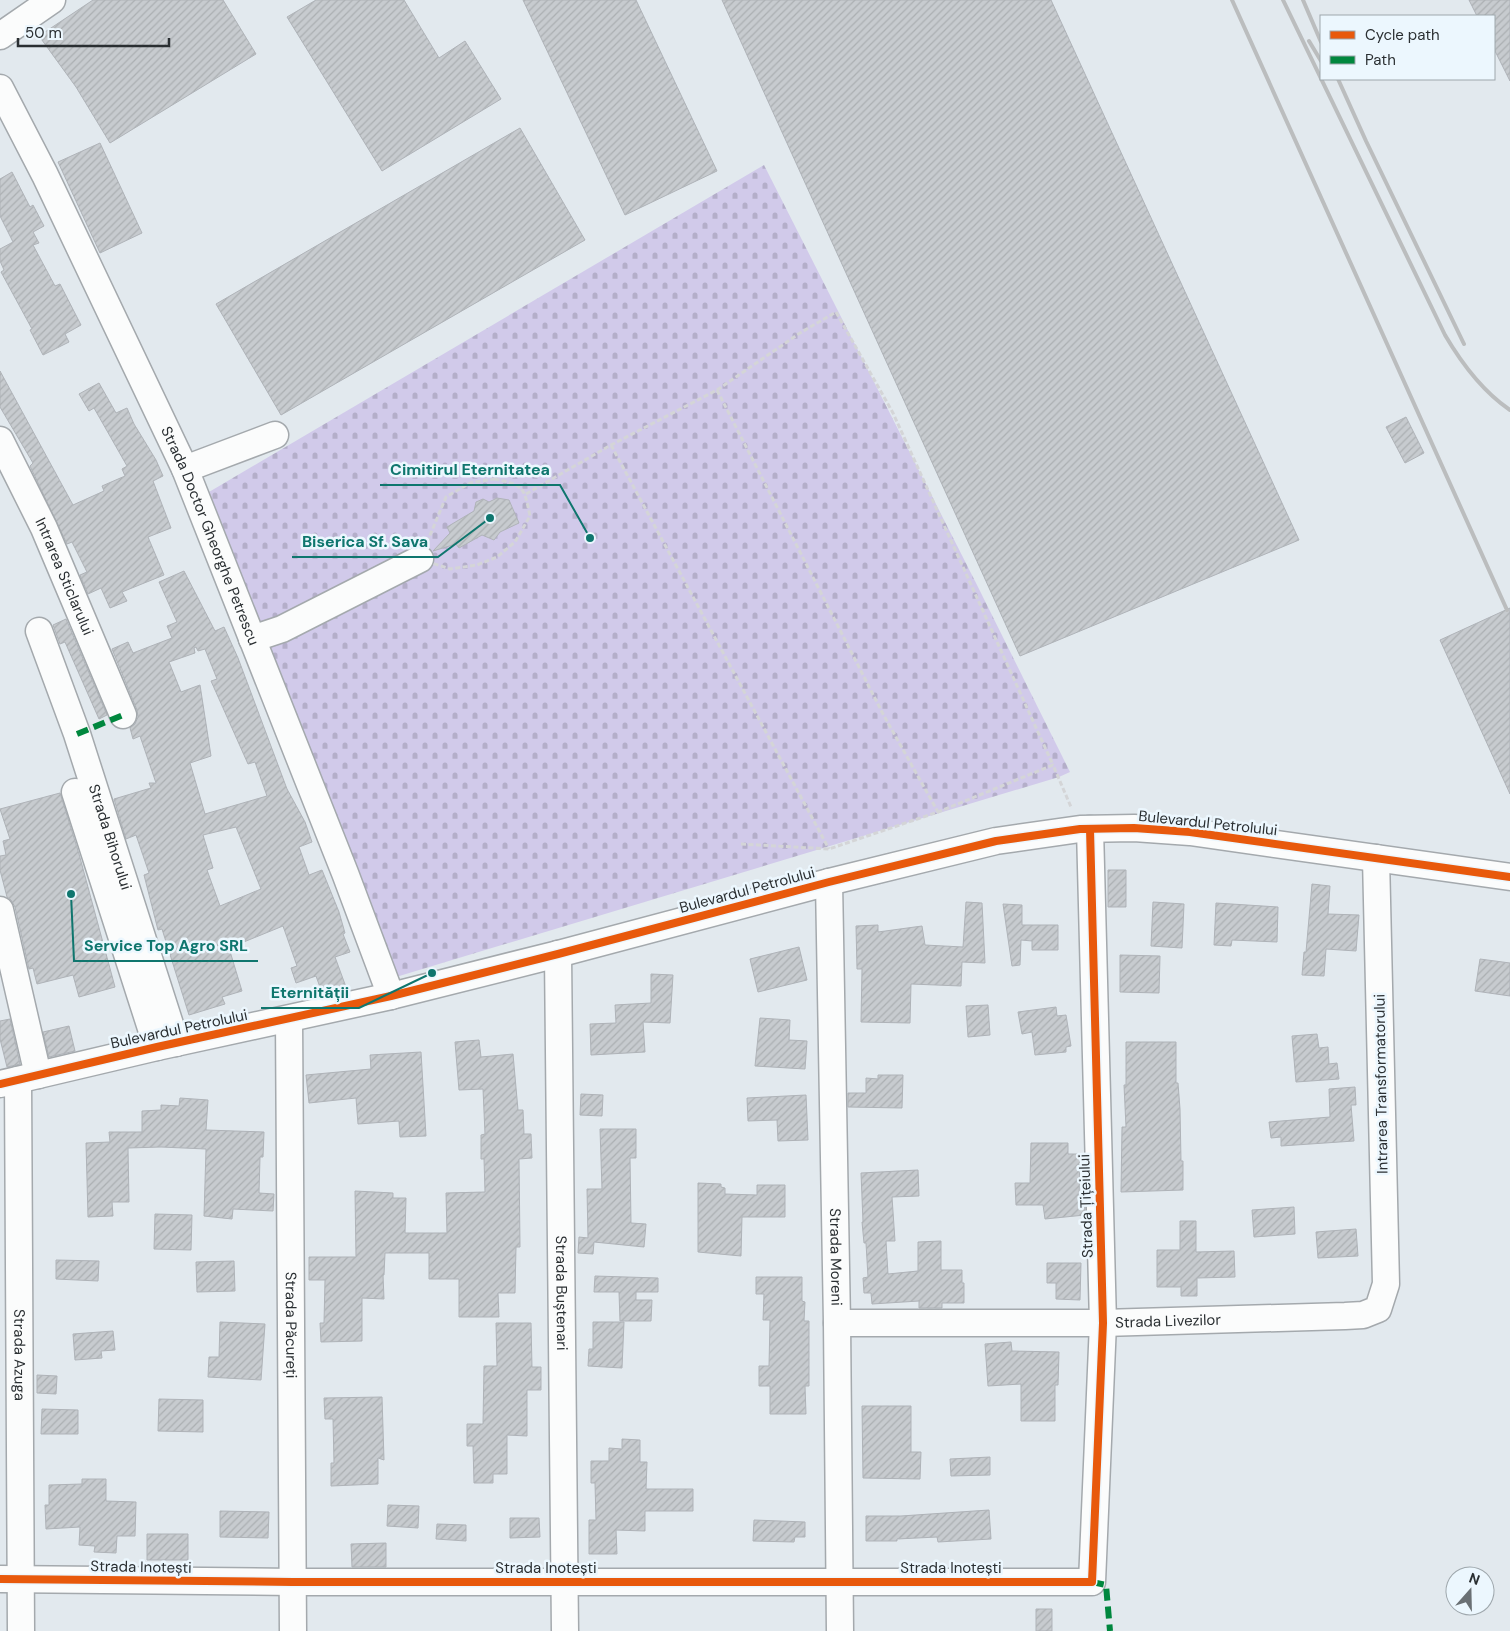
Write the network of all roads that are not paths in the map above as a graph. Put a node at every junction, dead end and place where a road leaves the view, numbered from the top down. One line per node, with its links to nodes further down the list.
1 (52, 0): 2 (street)
2 (0, 36)
3 (0, 88): 6 (street, Strada Doctor Gheorghe Petrescu)
4 (276, 435): 6 (street)
5 (0, 440): 10 (street, Intrarea Sticlarului)
6 (185, 469): 9 (street, Strada Doctor Gheorghe Petrescu)
7 (420, 559): 9 (street)
8 (39, 631): 20 (street, Strada Bihorului)
9 (252, 639): 18 (street, Strada Doctor Gheorghe Petrescu)
10 (123, 715)
11 (75, 792): 20 (street)
12 (1085, 829): 13 (street, Bulevardul Petrolului); 15 (street, Bulevardul Petrolului); 23 (street, Strada Țițeiului)
13 (1376, 858): 14 (street, Bulevardul Petrolului); 22 (street, Intrarea Transformatorului)
14 (1510, 877)
15 (829, 882): 17 (street, Bulevardul Petrolului); 24 (street, Strada Moreni)
16 (0, 910): 21 (street, Strada Azuga)
17 (558, 954): 18 (street, Bulevardul Petrolului); 28 (street, Strada Buștenari)
18 (391, 996): 19 (street, Bulevardul Petrolului)
19 (289, 1019): 20 (street, Bulevardul Petrolului); 27 (street, Strada Păcureți)
20 (167, 1045): 21 (street, Bulevardul Petrolului)
21 (19, 1079): 25 (street, Strada Azuga)
22 (1378, 1309): 23 (street, Strada Livezilor)
23 (1103, 1322): 24 (street, Strada Livezilor); 29 (street, Strada Țițeiului)
24 (837, 1323): 26 (street, Strada Moreni)
25 (10, 1579): 27 (street, Strada Inotești); 30 (street, Strada Azuga)
26 (840, 1581): 28 (street, Strada Inotești); 29 (street, Strada Inotești); 33 (street, Strada Moreni)
27 (293, 1582): 28 (street, Strada Inotești); 31 (street, Strada Păcureți)
28 (564, 1582): 32 (street, Strada Buștenari)
29 (1092, 1582)
30 (21, 1631)
31 (293, 1631)
32 (565, 1631)
33 (840, 1631)

